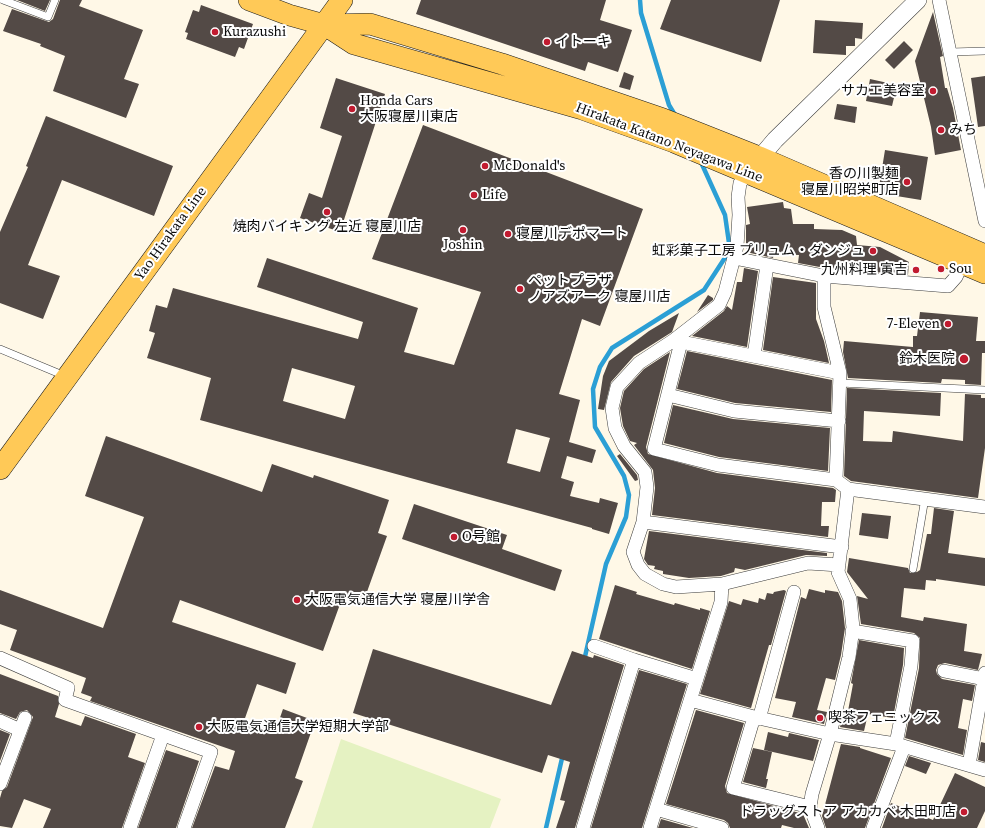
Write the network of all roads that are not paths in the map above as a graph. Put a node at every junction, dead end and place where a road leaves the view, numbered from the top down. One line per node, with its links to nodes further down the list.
1 (3, 0): 2 (lane)
2 (55, 0)
3 (249, 0): 7 (main road, Hirakata Katano Neyagawa Line)
4 (342, 0): 7 (main road, Yao Hirakata Line)
5 (918, 0): 10 (street)
6 (939, 0): 9 (street)
7 (325, 25): 10 (main road, Hirakata Katano Neyagawa Line); 10 (main road, Hirakata Katano Neyagawa Line); 21 (main road, Yao Hirakata Line)
8 (985, 50): 9 (lane)
9 (951, 52): 11 (street)
10 (754, 165): 12 (main road, Hirakata Katano Neyagawa Line); 13 (street); 14 (main road, Hirakata Katano Neyagawa Line)
11 (985, 221)
12 (985, 255)
13 (734, 258): 15 (street); 18 (street)
14 (962, 264): 16 (main road, Hirakata Katano Neyagawa Line); 17 (street)
15 (767, 265): 17 (street); 20 (street)
16 (985, 273)
17 (824, 276): 22 (street)
18 (678, 341): 20 (street); 24 (street); 31 (street)
19 (0, 349): 21 (lane)
20 (754, 356): 22 (street)
21 (67, 376): 26 (main road, Yao Hirakata Line)
22 (840, 378): 23 (lane); 25 (street)
23 (985, 390)
24 (668, 395): 25 (street); 27 (street)
25 (839, 421): 27 (street)
26 (0, 469)
27 (836, 480): 28 (street)
28 (848, 489): 29 (street); 32 (street)
29 (925, 498): 30 (street); 34 (lane)
30 (985, 507)
31 (643, 522): 32 (street); 35 (street)
32 (842, 547): 33 (street)
33 (839, 565): 35 (street); 37 (street)
34 (913, 569)
35 (722, 584): 43 (street)
36 (794, 592): 45 (street)
37 (852, 631): 47 (street); 49 (street)
38 (594, 646): 40 (street)
39 (0, 658): 48 (street)
40 (634, 660): 43 (street); 57 (street)
41 (944, 671): 42 (street)
42 (985, 676): 50 (street)
43 (697, 679): 44 (street)
44 (690, 700): 45 (street); 54 (street)
45 (757, 718): 47 (street); 53 (street)
46 (0, 722): 52 (street)
47 (830, 734): 49 (street); 53 (street)
48 (163, 735): 55 (street); 56 (street)
49 (900, 746): 50 (street); 61 (street)
50 (969, 765): 51 (street)
51 (985, 770)
52 (0, 784)
53 (810, 807): 60 (street)
54 (656, 809): 58 (street); 59 (street)
55 (130, 828)
56 (184, 828)
57 (583, 828)
58 (650, 828)
59 (722, 828)
60 (818, 828)
61 (872, 828)

